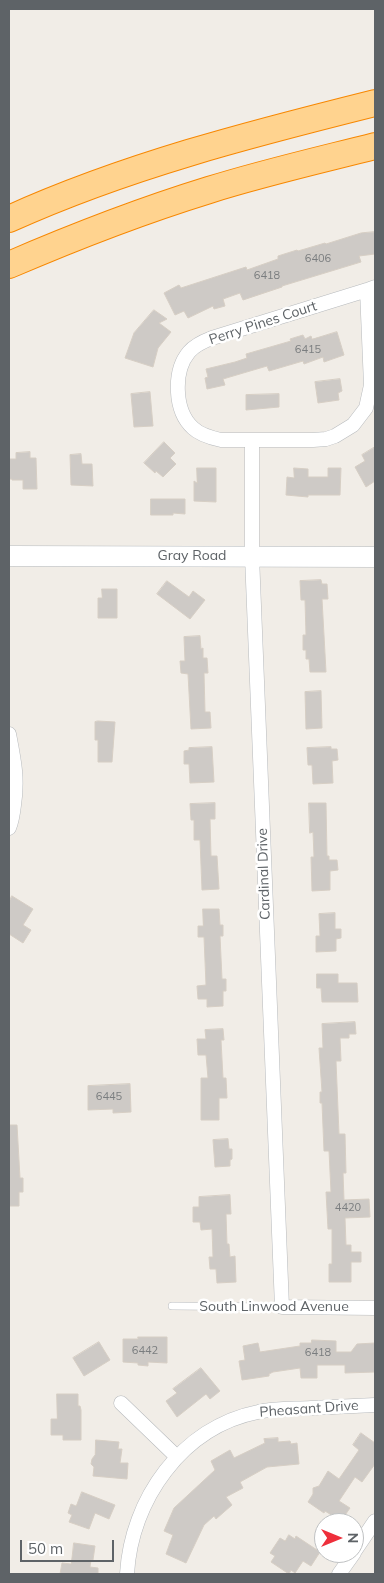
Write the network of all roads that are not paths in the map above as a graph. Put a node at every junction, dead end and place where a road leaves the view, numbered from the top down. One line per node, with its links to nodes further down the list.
1 (375, 102): 3 (highway)
2 (375, 146): 4 (highway)
3 (9, 219)
4 (9, 265)
5 (371, 288): 6 (street, Perry Pines Court); 6 (street, Perry Pines Court)
6 (252, 440): 8 (street, Cardinal Drive)
7 (9, 556): 8 (street, Gray Road)
8 (252, 556): 9 (street, Gray Road); 13 (street, Cardinal Drive)
9 (375, 557)
10 (9, 734): 11 (street)
11 (9, 828)
12 (172, 1306): 13 (lane, South Linwood Avenue)
13 (282, 1307): 14 (street, South Linwood Avenue)
14 (375, 1308)
15 (121, 1403): 17 (street)
16 (375, 1405): 17 (street, Pheasant Drive)
17 (177, 1457): 21 (street, Pheasant Drive)
18 (375, 1521): 19 (street)
19 (364, 1538)
20 (347, 1563): 22 (street)
21 (126, 1574)
22 (339, 1574)

